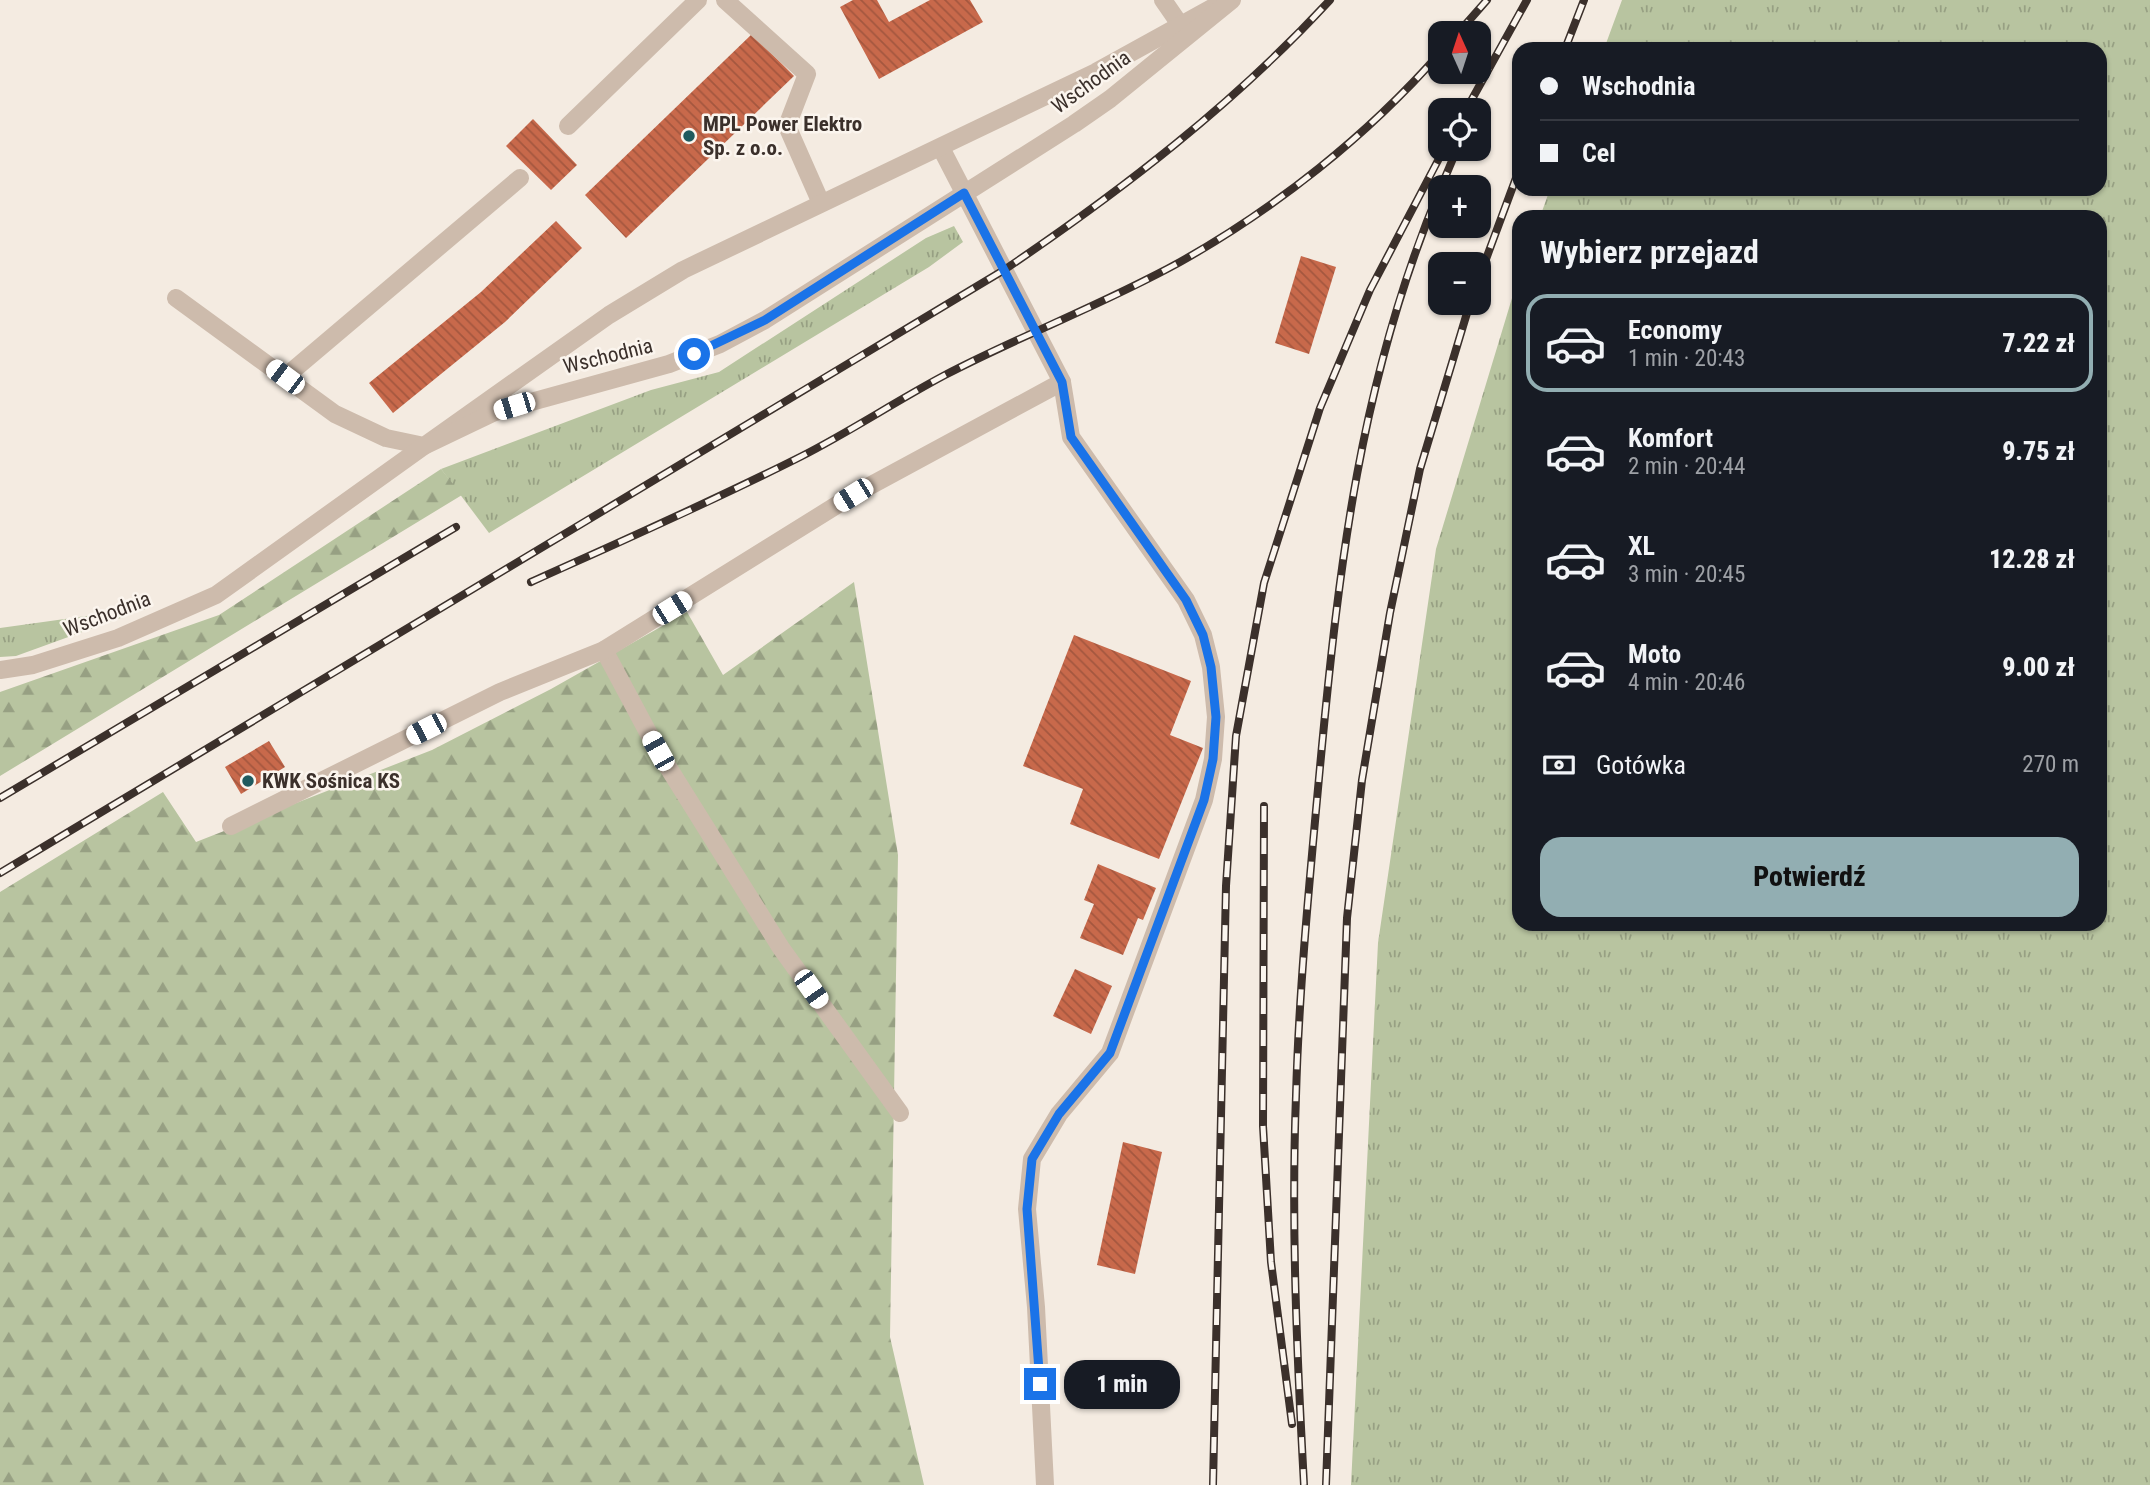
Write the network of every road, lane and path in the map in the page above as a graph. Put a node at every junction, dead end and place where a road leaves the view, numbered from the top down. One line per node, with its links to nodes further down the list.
1 (698, 0): 7 (street)
2 (725, 0): 11 (street)
3 (1163, 0): 6 (street)
4 (1224, 0): 6 (street)
5 (1232, 0): 10 (street, Wschodnia)
6 (1181, 26): 8 (street)
7 (568, 126)
8 (941, 148): 10 (street); 11 (street)
9 (520, 178): 13 (street)
10 (964, 193): 14 (street); 15 (street, Wschodnia)
11 (821, 203): 15 (street)
12 (176, 298): 13 (street)
13 (285, 377): 15 (street)
14 (1062, 382): 16 (street); 20 (street)
15 (424, 446): 17 (street, Wschodnia)
16 (604, 650): 18 (street); 19 (street)
17 (0, 670)
18 (231, 827)
19 (900, 1113)
20 (1045, 1485)

